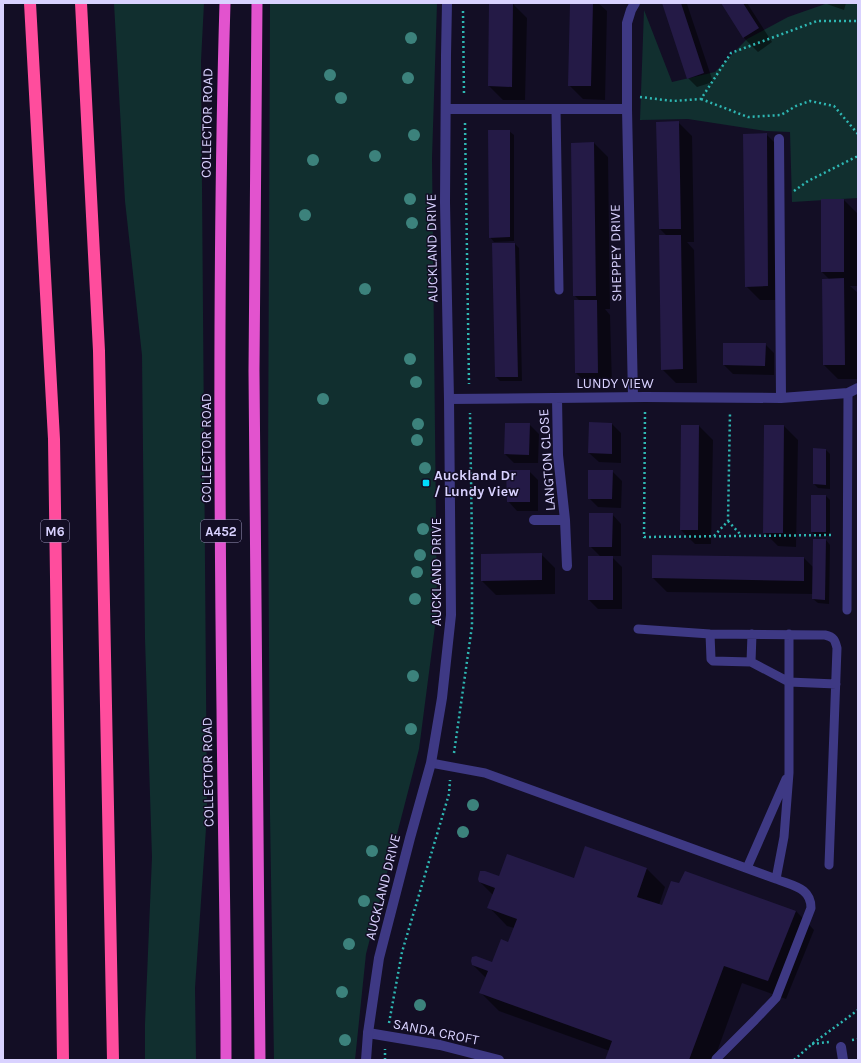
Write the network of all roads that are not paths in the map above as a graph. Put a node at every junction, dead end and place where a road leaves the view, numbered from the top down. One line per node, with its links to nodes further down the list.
1 (30, 3): 37 (highway, M6)
2 (81, 3): 38 (highway)
3 (225, 3): 39 (highway, COLLECTOR ROAD / A452)
4 (257, 3): 40 (highway, A452)
5 (447, 3): 7 (street, AUCKLAND DRIVE)
6 (635, 3): 9 (street, SHEPPEY DRIVE)
7 (446, 109): 8 (street); 17 (street, AUCKLAND DRIVE)
8 (556, 109): 9 (street); 11 (lane)
9 (627, 109): 14 (street, SHEPPEY DRIVE)
10 (779, 139): 16 (street)
11 (560, 290)
12 (858, 388): 13 (street, LUNDY VIEW)
13 (848, 393): 16 (street, LUNDY VIEW); 21 (lane)
14 (633, 397): 15 (street, LUNDY VIEW); 16 (street, LUNDY VIEW)
15 (557, 398): 17 (street, LUNDY VIEW); 19 (street, LANGTON CLOSE)
16 (781, 398)
17 (449, 399): 29 (street, AUCKLAND DRIVE)
18 (534, 520): 19 (street, LANGTON CLOSE)
19 (565, 520): 20 (street, LANGTON CLOSE)
20 (567, 566)
21 (847, 610)
22 (638, 629): 23 (lane)
23 (710, 634): 24 (lane); 26 (lane)
24 (752, 634): 25 (lane); 26 (lane)
25 (789, 634): 27 (lane); 28 (lane)
26 (751, 662): 27 (lane)
27 (788, 682): 28 (lane); 30 (lane)
28 (836, 684): 31 (lane)
29 (431, 763): 32 (lane); 34 (street, AUCKLAND DRIVE)
30 (789, 773): 32 (lane); 33 (lane)
31 (829, 865)
32 (747, 868): 33 (lane)
33 (776, 879): 36 (lane)
34 (368, 1032): 41 (street, AUCKLAND DRIVE); 42 (street, SANDA CROFT)
35 (841, 1047): 43 (street)
36 (716, 1059)
37 (63, 1060)
38 (113, 1060)
39 (226, 1060)
40 (260, 1060)
41 (366, 1060)
42 (499, 1060)
43 (843, 1060)

